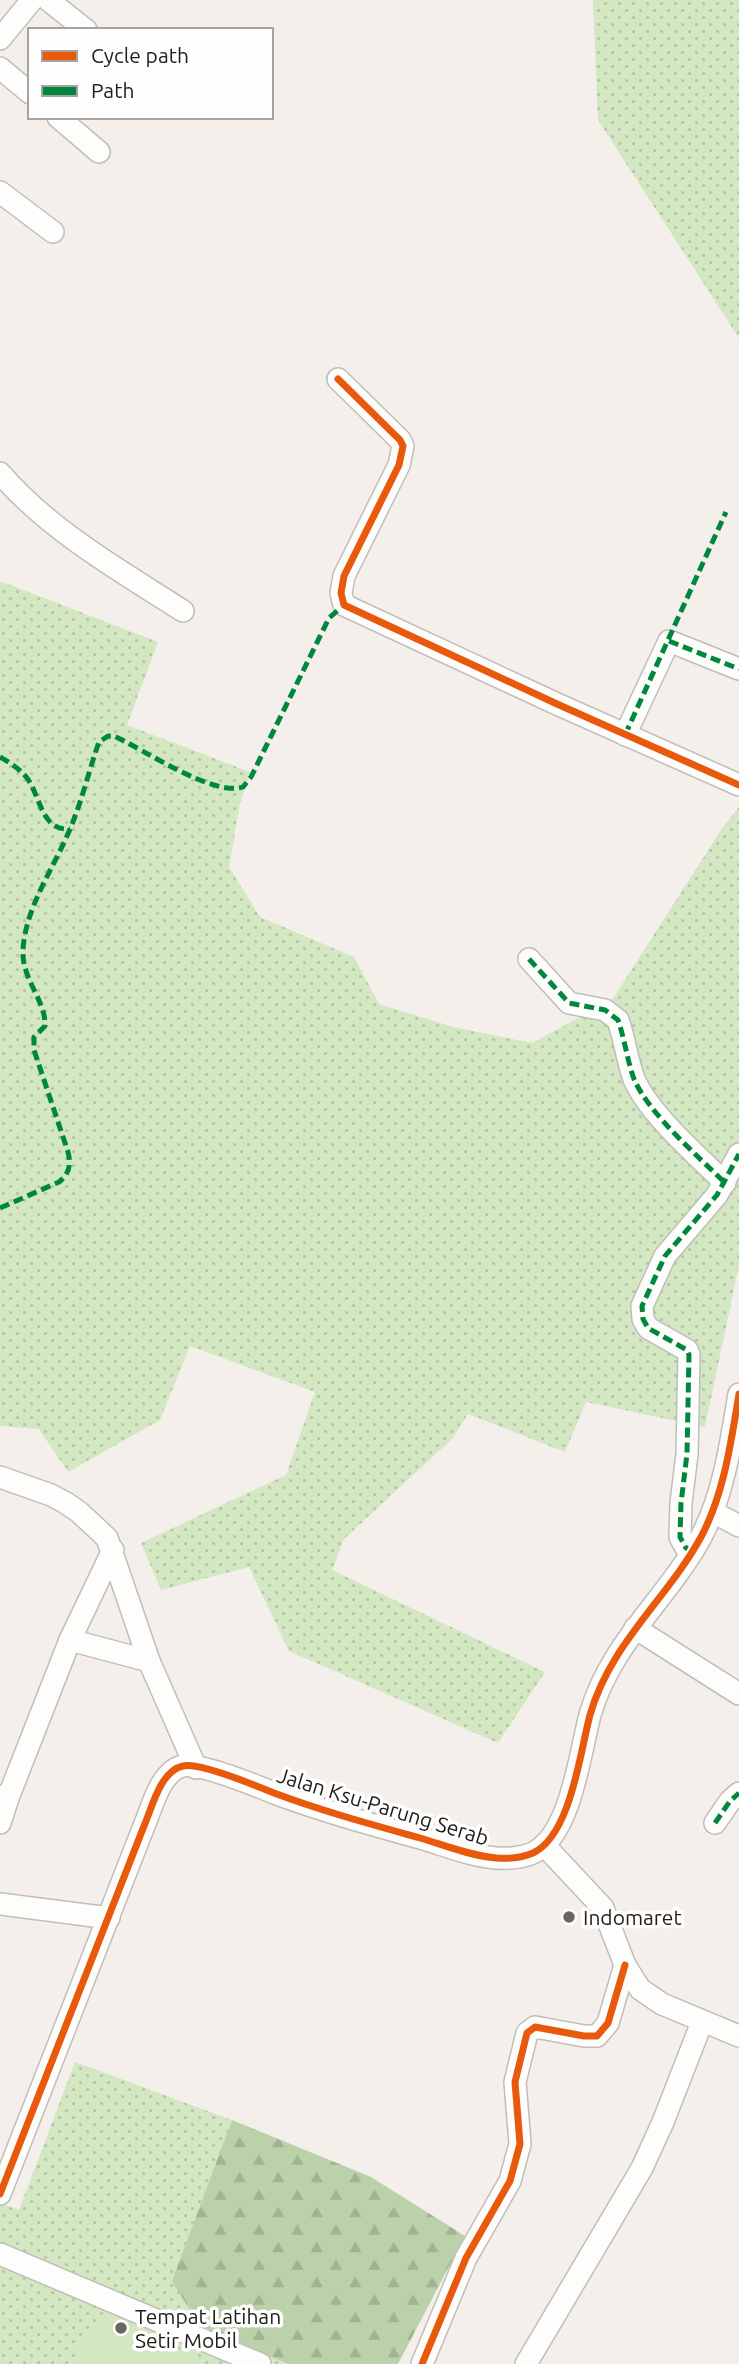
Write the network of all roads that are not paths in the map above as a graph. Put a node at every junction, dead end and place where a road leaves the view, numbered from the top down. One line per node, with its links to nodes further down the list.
1 (32, 0): 4 (street)
2 (48, 0): 3 (street)
3 (83, 28)
4 (0, 39)
5 (0, 68): 6 (street)
6 (28, 91)
7 (60, 119): 8 (street)
8 (99, 152)
9 (0, 192): 10 (street)
10 (53, 232)
11 (338, 379): 15 (street)
12 (0, 473): 13 (street)
13 (183, 611)
14 (739, 668): 15 (street)
15 (625, 735): 16 (street)
16 (739, 785)
17 (529, 959): 19 (street)
18 (739, 1154): 19 (street)
19 (725, 1183): 25 (street)
20 (739, 1394): 22 (street)
21 (0, 1477): 24 (street)
22 (713, 1512): 23 (street); 25 (street)
23 (739, 1526)
24 (113, 1550): 27 (street); 28 (street)
25 (693, 1551): 26 (street)
26 (635, 1628): 29 (street); 35 (street)
27 (70, 1640): 28 (street); 32 (street)
28 (149, 1661): 30 (street)
29 (739, 1694)
30 (197, 1768): 35 (street, Jalan Ksu-Parung Serab); 37 (street)
31 (739, 1793): 34 (street)
32 (4, 1797): 33 (street)
33 (0, 1823)
34 (715, 1823)
35 (544, 1845): 38 (street)
36 (0, 1904): 37 (street)
37 (108, 1918): 41 (street)
38 (625, 1965): 39 (street); 44 (street)
39 (702, 2022): 40 (street); 45 (street)
40 (739, 2036)
41 (0, 2194)
42 (0, 2253): 43 (street)
43 (260, 2364)
44 (422, 2364)
45 (526, 2364)

